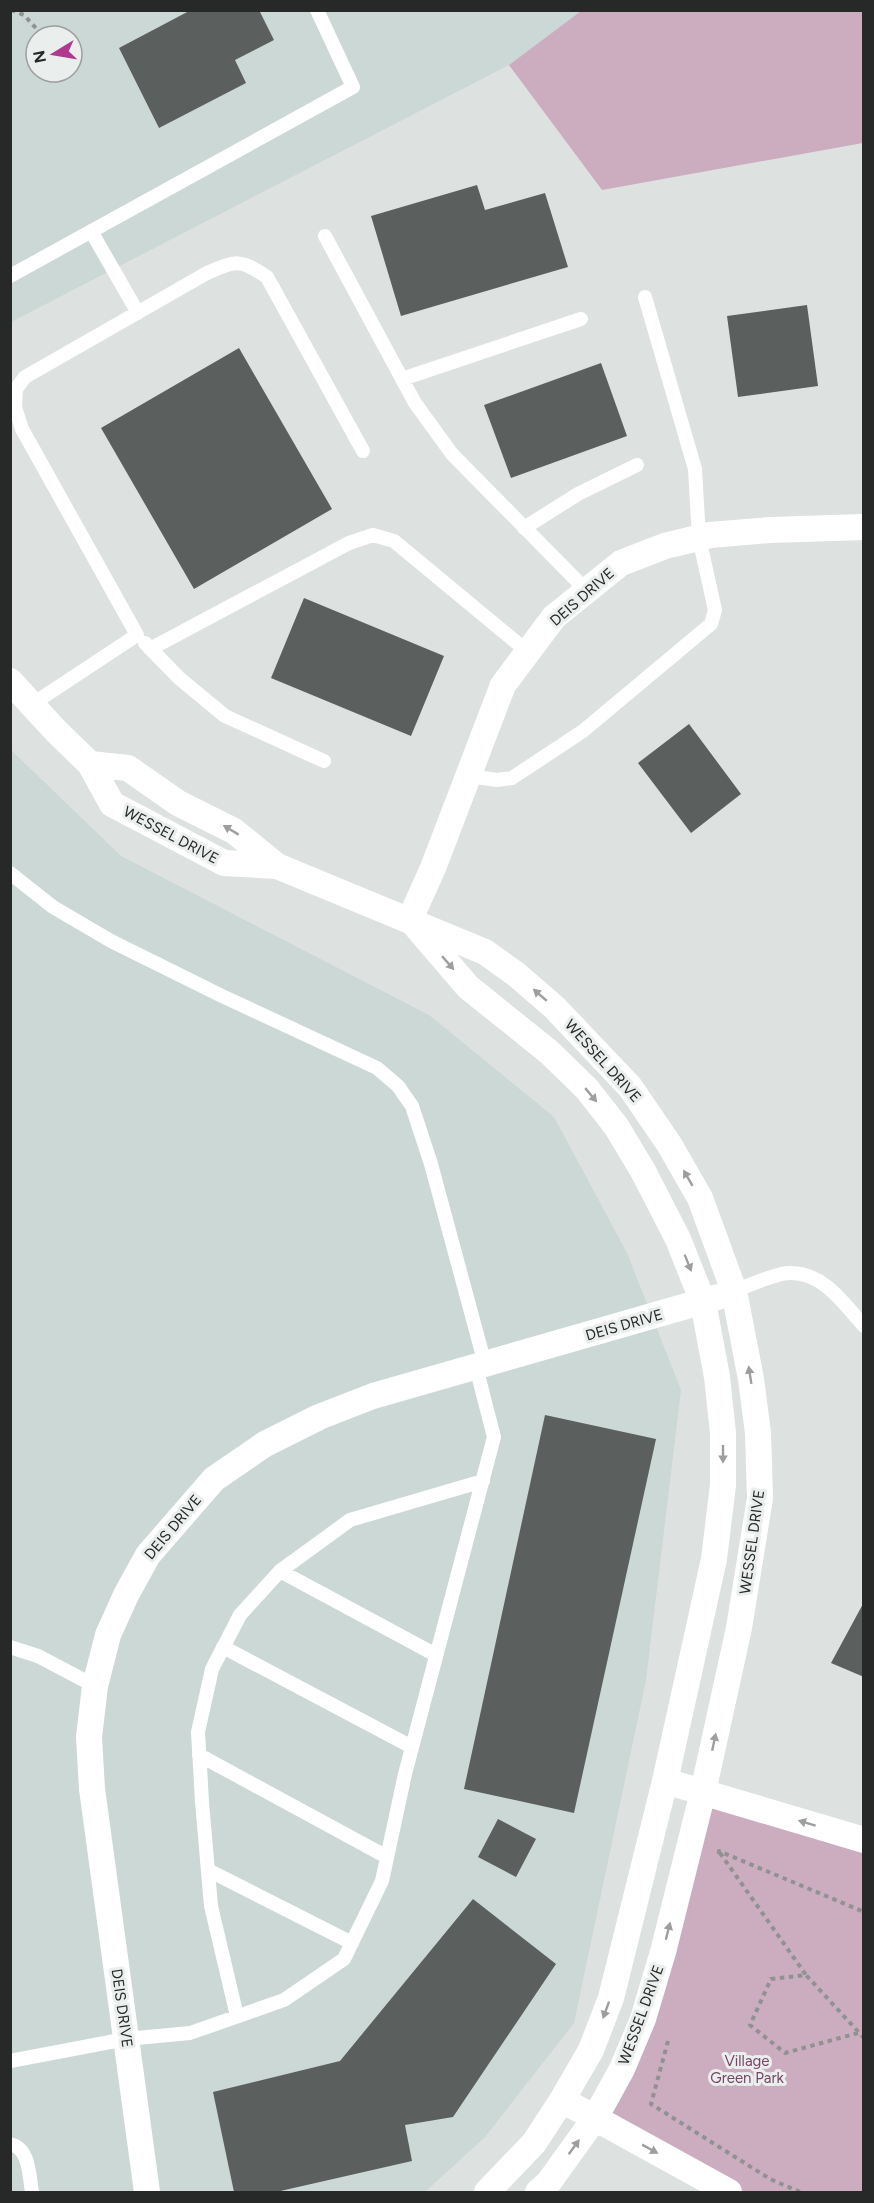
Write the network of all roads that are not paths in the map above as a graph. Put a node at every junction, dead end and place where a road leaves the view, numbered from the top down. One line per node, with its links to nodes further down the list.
1 (318, 10): 2 (lane)
2 (91, 231): 4 (lane); 6 (lane)
3 (325, 236): 8 (lane)
4 (10, 276)
5 (645, 297): 13 (lane)
6 (138, 313): 9 (lane); 15 (lane)
7 (580, 320): 8 (lane)
8 (402, 379): 12 (lane)
9 (363, 451)
10 (637, 465): 12 (lane)
11 (864, 527): 13 (street, DEIS DRIVE)
12 (524, 528): 14 (lane)
13 (699, 538): 14 (street, DEIS DRIVE); 22 (lane)
14 (587, 591): 17 (street, DEIS DRIVE)
15 (137, 635): 16 (lane); 19 (lane)
16 (150, 649): 17 (lane); 20 (lane)
17 (528, 652): 22 (street, DEIS DRIVE)
18 (10, 681): 19 (street, WESSEL DRIVE)
19 (31, 705): 21 (street, WESSEL DRIVE)
20 (324, 761)
21 (90, 764): 23 (street, WESSEL DRIVE, one-way to 21); 23 (street, WESSEL DRIVE)
22 (469, 776): 25 (street, DEIS DRIVE)
23 (277, 866): 25 (street, WESSEL DRIVE)
24 (10, 873): 29 (lane)
25 (410, 919): 26 (street, WESSEL DRIVE, one-way to 25); 27 (street, WESSEL DRIVE, one-way to 27)
26 (734, 1291): 27 (street, DEIS DRIVE); 28 (lane); 39 (street, WESSEL DRIVE, one-way to 26)
27 (703, 1302): 29 (street, DEIS DRIVE); 38 (street, WESSEL DRIVE, one-way to 38)
28 (864, 1326)
29 (481, 1366): 30 (lane); 35 (street, DEIS DRIVE)
30 (483, 1481): 31 (lane); 34 (lane)
31 (280, 1571): 33 (lane); 34 (lane)
32 (10, 1647): 35 (lane)
33 (223, 1647): 36 (lane); 37 (lane)
34 (436, 1655): 36 (lane)
35 (94, 1686): 45 (street, DEIS DRIVE)
36 (412, 1748): 41 (lane)
37 (199, 1755): 41 (lane); 42 (lane)
38 (665, 1781): 39 (street); 47 (street, WESSEL DRIVE, one-way to 47)
39 (704, 1792): 40 (street, one-way to 39); 48 (street, WESSEL DRIVE, one-way to 39)
40 (864, 1840)
41 (387, 1857): 43 (lane)
42 (208, 1870): 43 (lane); 44 (lane)
43 (352, 1943): 44 (lane)
44 (237, 2016): 45 (lane)
45 (126, 2039): 46 (lane); 51 (street, DEIS DRIVE)
46 (10, 2061)
47 (562, 2100): 48 (street); 52 (street, WESSEL DRIVE)
48 (595, 2118): 53 (street, WESSEL DRIVE, one-way to 48); 54 (street, one-way to 54)
49 (10, 2144): 50 (lane)
50 (32, 2193)
51 (147, 2193)
52 (487, 2193)
53 (538, 2193)
54 (729, 2193)

